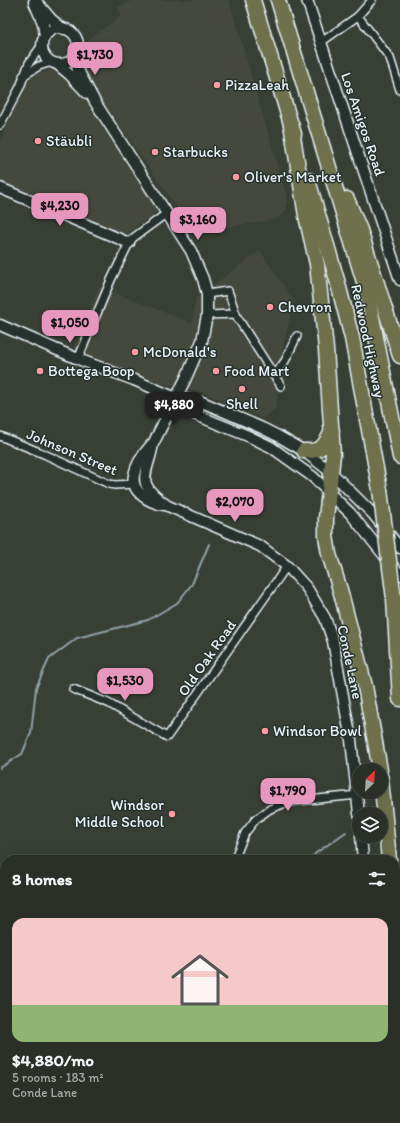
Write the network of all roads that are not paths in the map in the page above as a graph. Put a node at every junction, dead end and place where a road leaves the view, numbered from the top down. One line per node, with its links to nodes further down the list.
1 (34, 0): 7 (main road); 8 (main road)
2 (253, 0): 16 (highway, Redwood Highway)
3 (278, 0): 15 (highway, Redwood Highway)
4 (307, 0): 9 (main road, Los Amigos Road)
5 (372, 0): 6 (street)
6 (358, 16): 9 (street); 13 (street)
7 (63, 29): 8 (main road); 10 (main road)
8 (44, 41): 11 (main road); 12 (street)
9 (320, 43): 21 (main road, Los Amigos Road)
10 (76, 55): 11 (main road); 14 (main road)
11 (55, 63): 12 (street); 14 (main road)
12 (23, 76): 17 (street)
13 (400, 90)
14 (96, 102): 19 (main road, Conde Lane)
15 (316, 122): 27 (highway); 36 (highway, Redwood Highway)
16 (291, 124): 32 (highway); 45 (highway, Redwood Highway, bridge)
17 (0, 126)
18 (0, 188): 20 (main road)
19 (167, 212): 20 (street); 22 (main road, Conde Lane)
20 (129, 243): 28 (street)
21 (400, 280)
22 (207, 294): 23 (street); 24 (main road, Conde Lane)
23 (236, 314): 24 (street); 29 (street)
24 (207, 315): 31 (main road, Conde Lane)
25 (0, 325): 28 (main road)
26 (297, 336): 29 (street)
27 (400, 356)
28 (78, 359): 31 (main road)
29 (274, 376): 30 (street)
30 (281, 386)
31 (176, 398): 34 (main road, Conde Lane); 35 (main road); 39 (main road)
32 (332, 431): 35 (highway); 37 (highway)
33 (0, 436): 38 (street, Johnson Street)
34 (153, 444): 38 (main road, Conde Lane); 40 (main road, Conde Lane)
35 (304, 451): 37 (main road)
36 (400, 457)
37 (332, 473): 39 (highway); 41 (main road)
38 (135, 484): 40 (main road, Conde Lane)
39 (330, 492): 43 (main road); 47 (highway)
40 (168, 506): 42 (main road, Conde Lane)
41 (400, 548)
42 (287, 566): 44 (street, Old Oak Road); 46 (main road, Conde Lane)
43 (400, 575)
44 (73, 689)
45 (400, 699)
46 (354, 763)
47 (379, 763)
48 (352, 797): 51 (street)
49 (383, 799): 53 (highway)
50 (362, 843): 52 (main road)
51 (236, 855)
52 (363, 855)
53 (389, 855)

